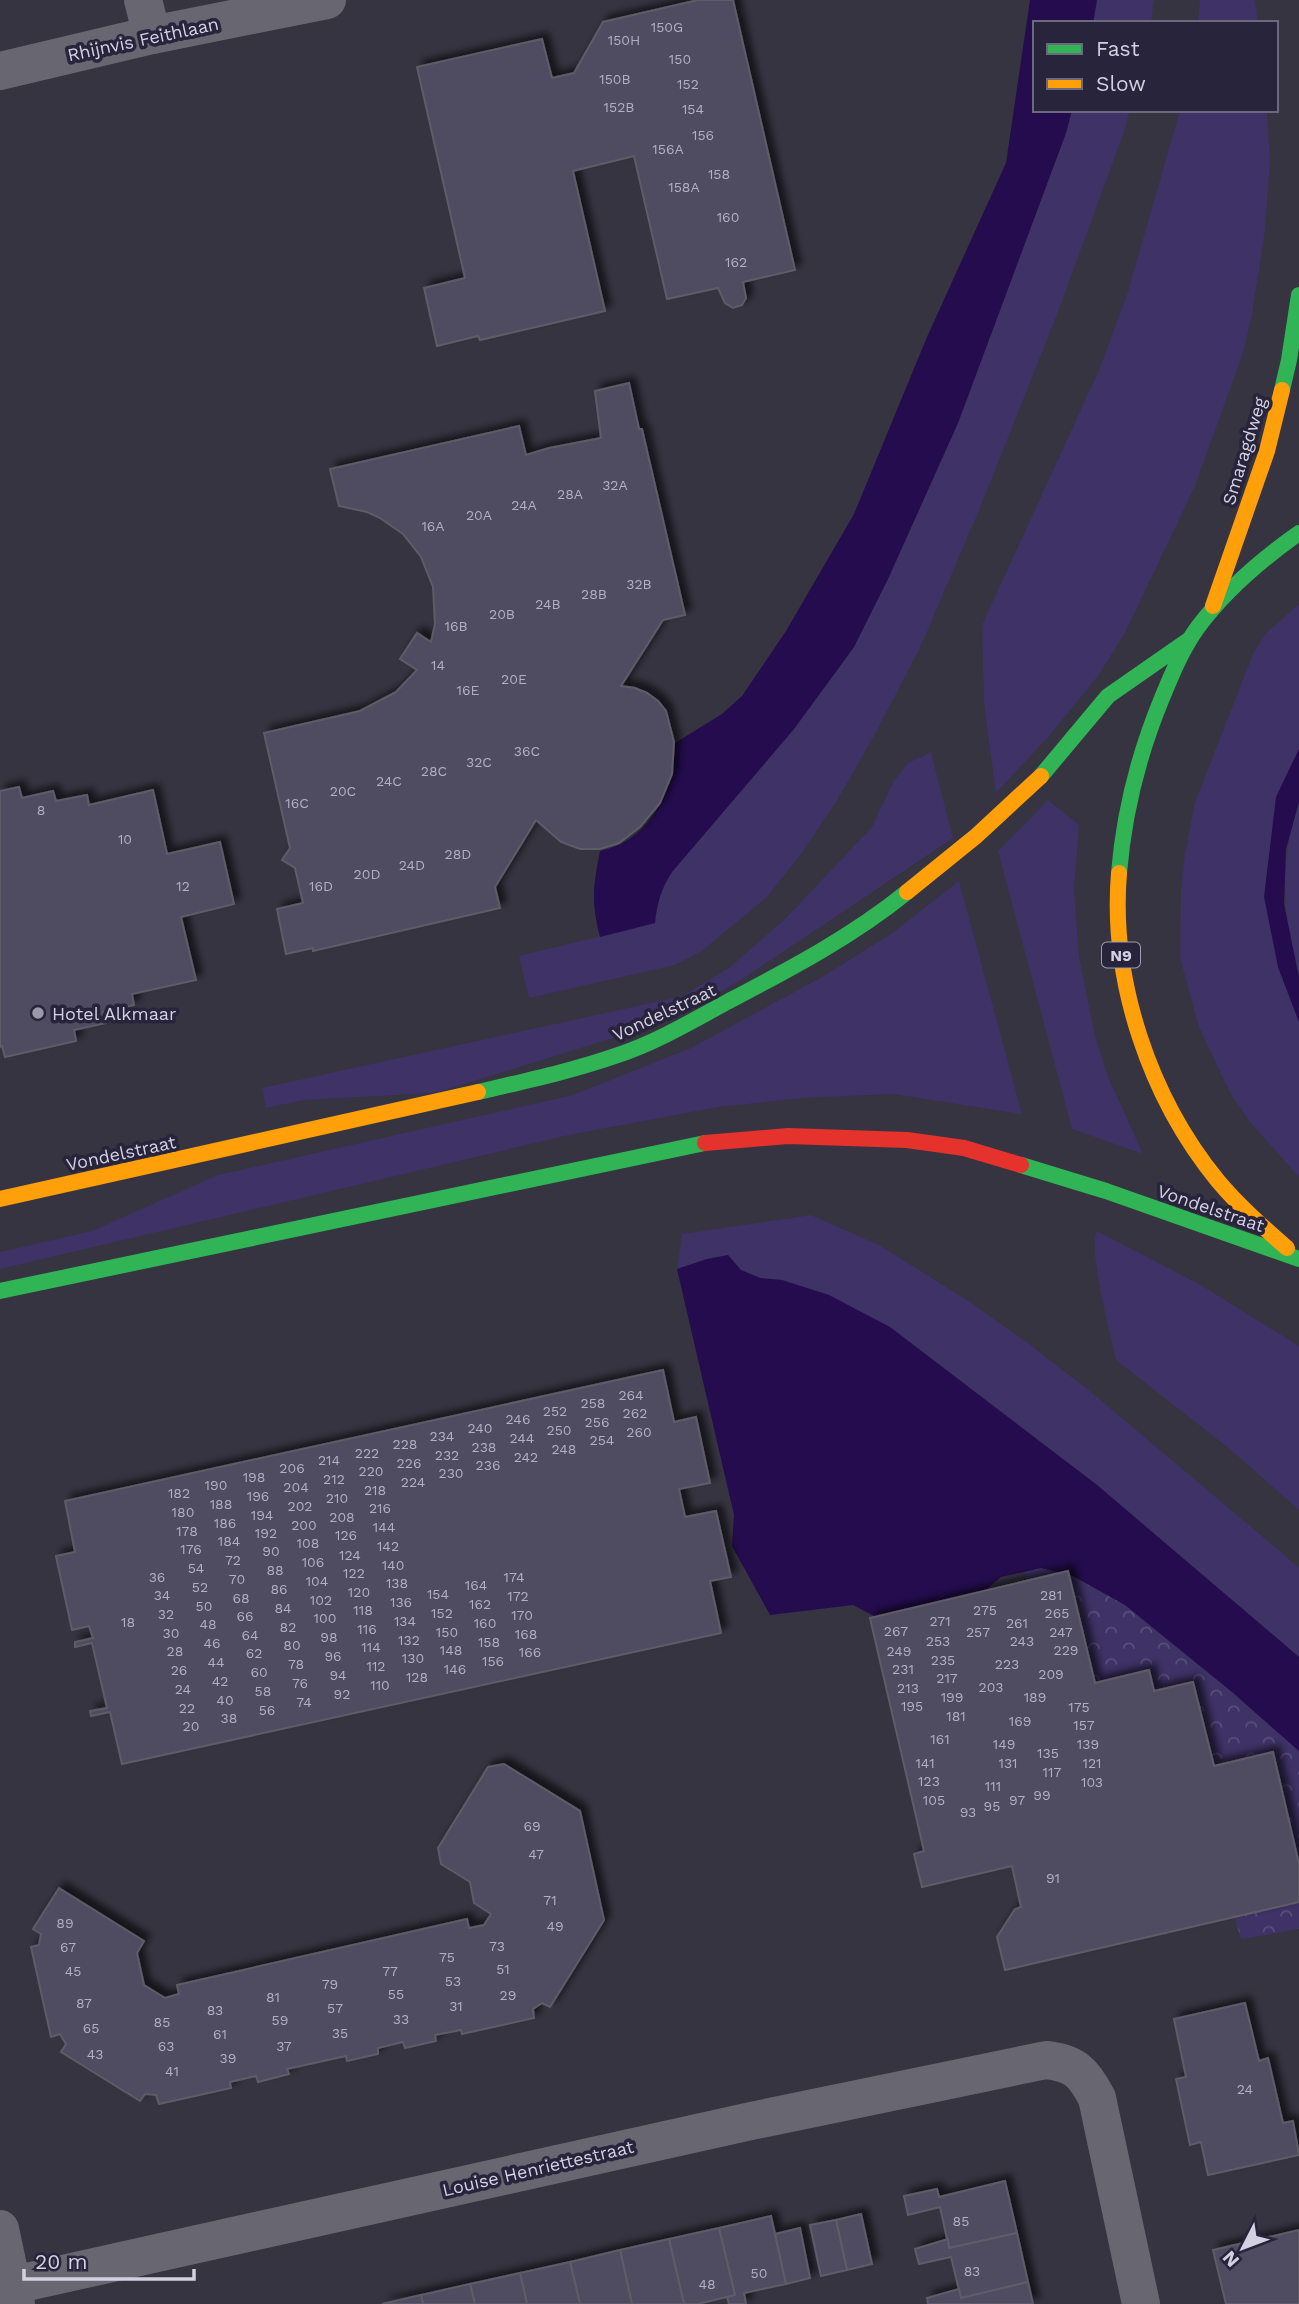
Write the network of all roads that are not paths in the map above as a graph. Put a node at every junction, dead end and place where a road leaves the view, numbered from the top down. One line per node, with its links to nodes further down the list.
1 (327, 0): 2 (street, Rhijnvis Feithlaan)
2 (147, 18): 3 (street, Rhijnvis Feithlaan)
3 (0, 71)
4 (1299, 295): 6 (main road, Smaragdweg)
5 (1299, 533): 6 (main road, N9)
6 (1210, 614): 7 (main road, N9)
7 (1189, 639): 8 (main road, Vondelstraat); 9 (main road, N9)
8 (0, 1199)
9 (1299, 1259): 10 (main road, Vondelstraat)
10 (0, 1291)
11 (0, 2229): 12 (street)
12 (10, 2292): 13 (street, Louise Henriettestraat)
13 (1141, 2304)

